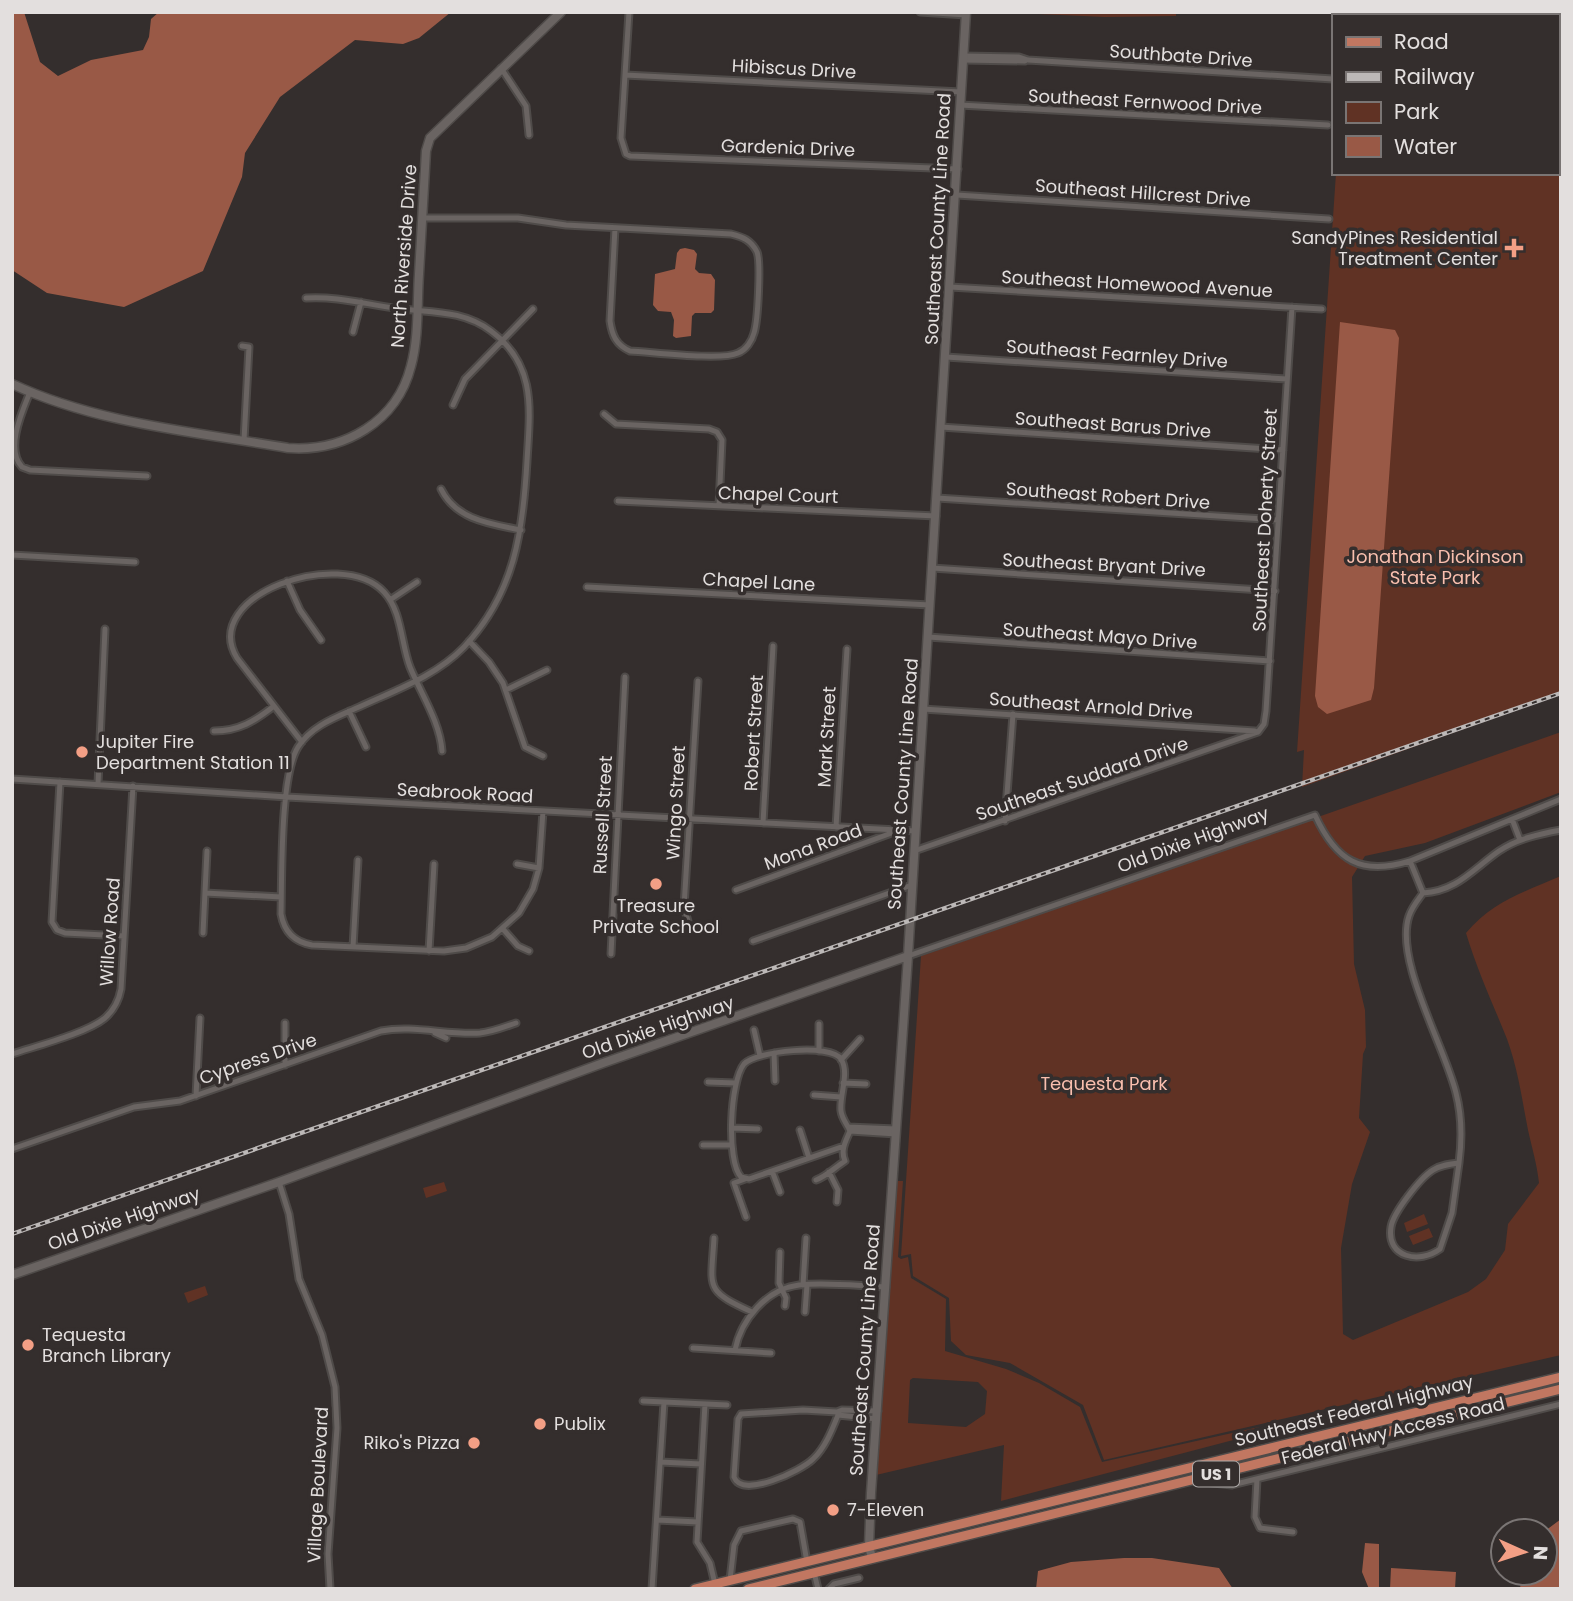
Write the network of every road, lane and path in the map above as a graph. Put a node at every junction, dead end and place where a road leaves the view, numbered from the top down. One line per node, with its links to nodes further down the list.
1 (561, 12): 6 (street, North Riverside Drive)
2 (629, 12): 7 (street)
3 (920, 12): 4 (street)
4 (966, 13): 5 (street, Southeast County Line Road)
5 (963, 58): 8 (street, Southbate Drive); 9 (street, Southeast County Line Road)
6 (501, 68): 12 (street); 15 (street, North Riverside Drive)
7 (625, 75): 9 (street, Hibiscus Drive); 13 (street, Gardenia Drive)
8 (1332, 79)
9 (961, 92): 10 (street, Southeast County Line Road)
10 (960, 105): 11 (street, Southeast Fernwood Drive); 13 (street, Southeast County Line Road)
11 (1328, 125)
12 (529, 135)
13 (958, 169): 14 (street, Southeast County Line Road)
14 (957, 195): 16 (street, Southeast Hillcrest Drive); 18 (street, Southeast County Line Road)
15 (423, 218): 17 (street); 24 (street, North Riverside Drive)
16 (1329, 219)
17 (615, 228): 17 (street)
18 (950, 287): 21 (street, Southeast Homewood Avenue); 28 (street, Southeast County Line Road)
19 (306, 298): 20 (street)
20 (361, 302): 24 (street); 25 (street)
21 (1292, 307): 23 (street, Southeast Homewood Avenue); 29 (street, Southeast Doherty Street)
22 (533, 309): 26 (street)
23 (1322, 309)
24 (417, 310): 26 (street); 35 (street, North Riverside Drive)
25 (354, 332)
26 (502, 340): 32 (street); 44 (street)
27 (242, 346): 35 (street)
28 (946, 357): 29 (street, Southeast Fearnley Drive); 34 (street, Southeast County Line Road)
29 (1287, 379): 36 (street, Southeast Doherty Street)
30 (12, 384): 31 (street, North Riverside Drive)
31 (30, 392): 35 (street, North Riverside Drive); 37 (street)
32 (453, 405)
33 (604, 414): 41 (street)
34 (941, 428): 36 (street, Southeast Barus Drive); 39 (street, Southeast County Line Road)
35 (244, 440)
36 (1283, 450): 43 (street, Southeast Doherty Street)
37 (146, 476)
38 (441, 489): 44 (street)
39 (937, 498): 42 (street, Southeast County Line Road); 43 (street, Southeast Robert Drive)
40 (618, 501): 41 (street, Chapel Court)
41 (719, 506): 42 (street, Chapel Court)
42 (936, 516): 47 (street, Southeast County Line Road)
43 (1279, 520): 51 (street, Southeast Doherty Street)
44 (522, 530): 57 (street)
45 (12, 555): 46 (street)
46 (135, 562)
47 (932, 568): 51 (street, Southeast Bryant Drive); 53 (street, Southeast County Line Road)
48 (287, 581): 52 (street); 56 (street); 58 (street)
49 (417, 582): 52 (street)
50 (587, 587): 53 (street, Chapel Lane)
51 (1275, 591): 62 (street, Southeast Doherty Street)
52 (390, 600): 65 (street)
53 (930, 605): 55 (street, Southeast County Line Road)
54 (105, 629): 80 (street)
55 (928, 638): 62 (street, Southeast Mayo Drive); 69 (street, Southeast County Line Road)
56 (321, 640)
57 (469, 641): 65 (street); 67 (street)
58 (232, 645): 60 (street); 68 (street)
59 (773, 646): 89 (street, Robert Street)
60 (221, 647)
61 (846, 649): 90 (street, Mark Street)
62 (1270, 661): 73 (street, Southeast Doherty Street)
63 (547, 670): 67 (street)
64 (625, 677): 85 (street, Russell Street)
65 (416, 681): 70 (street); 76 (street)
66 (698, 681): 86 (street, Wingo Street)
67 (506, 690): 77 (street)
68 (274, 706): 72 (street); 74 (street)
69 (923, 709): 71 (street, Southeast Arnold Drive); 93 (street, Southeast County Line Road)
70 (349, 711): 74 (street); 75 (street)
71 (1013, 714): 73 (street, Southeast Arnold Drive); 88 (street)
72 (214, 731)
73 (1258, 732): 88 (street, Southeast Suddard Drive)
74 (302, 742): 82 (street)
75 (366, 747)
76 (442, 751)
77 (544, 756)
78 (12, 779): 79 (street, Seabrook Road)
79 (60, 782): 80 (street, Seabrook Road); 110 (street)
80 (98, 784): 81 (street, Seabrook Road)
81 (133, 786): 82 (street, Seabrook Road); 110 (street, Willow Road)
82 (286, 797): 84 (street, Seabrook Road); 106 (street)
83 (1561, 799): 87 (street)
84 (543, 811): 85 (street, Seabrook Road); 101 (street)
85 (616, 815): 86 (street, Seabrook Road); 115 (street, Russell Street)
86 (689, 819): 89 (street, Seabrook Road); 107 (street, Wingo Street)
87 (1512, 819): 94 (street); 98 (street)
88 (1005, 821): 96 (street, Southeast Suddard Drive)
89 (763, 823): 90 (street, Seabrook Road)
90 (836, 827): 91 (street, Seabrook Road)
91 (900, 830): 93 (street, Seabrook Road); 103 (street, Mona Road)
92 (1561, 830): 94 (street)
93 (916, 831): 96 (street, Southeast County Line Road)
94 (1520, 841): 105 (street)
95 (207, 851): 104 (street)
96 (915, 851): 102 (street, Southeast County Line Road)
97 (358, 860): 112 (street)
98 (1410, 861): 105 (street); 116 (street, Old Dixie Highway)
99 (434, 864): 113 (street)
100 (517, 864): 101 (street)
101 (539, 868): 108 (street)
102 (912, 885): 111 (street); 116 (street, Southeast County Line Road)
103 (736, 890)
104 (205, 893): 106 (street); 109 (street)
105 (1423, 893): 149 (street)
106 (281, 897): 112 (street)
107 (689, 925)
108 (503, 929): 113 (street); 114 (street)
109 (203, 933)
110 (124, 936): 127 (street, Willow Road)
111 (753, 941)
112 (353, 947): 113 (street)
113 (429, 951)
114 (529, 951)
115 (611, 954)
116 (908, 956): 143 (street, Southeast County Line Road); 154 (street, Old Dixie Highway)
117 (200, 1018): 137 (street)
118 (285, 1023): 130 (street)
119 (516, 1023): 122 (street, Cypress Drive)
120 (820, 1024): 125 (street)
121 (754, 1030): 128 (street)
122 (425, 1031): 123 (street); 130 (street, Cypress Drive)
123 (446, 1038)
124 (860, 1039): 129 (street)
125 (819, 1051): 126 (street); 129 (street)
126 (774, 1053): 128 (street); 131 (street)
127 (12, 1054)
128 (760, 1056): 133 (street)
129 (841, 1059): 134 (street)
130 (285, 1065): 137 (street, Cypress Drive)
131 (775, 1081)
132 (708, 1082): 133 (street)
133 (735, 1083): 139 (street)
134 (843, 1083): 135 (street); 138 (street)
135 (866, 1084)
136 (814, 1095): 138 (street)
137 (196, 1096): 147 (street, Cypress Drive)
138 (841, 1097): 141 (street)
139 (733, 1128): 140 (street); 145 (street)
140 (758, 1129)
141 (849, 1129): 143 (street); 146 (street)
142 (800, 1130): 148 (street)
143 (896, 1132): 163 (street, Southeast County Line Road)
144 (703, 1145): 145 (street)
145 (732, 1145): 152 (street)
146 (844, 1146): 148 (street); 151 (street)
147 (12, 1149)
148 (809, 1158): 150 (street)
149 (1459, 1163): 149 (street)
150 (772, 1171): 152 (street); 155 (street)
151 (829, 1172): 153 (street); 156 (street)
152 (745, 1179): 157 (street)
153 (816, 1180)
154 (279, 1181): 161 (street, Old Dixie Highway); 202 (street, Village Boulevard)
155 (780, 1192)
156 (837, 1202)
157 (747, 1217)
158 (714, 1238): 166 (street)
159 (806, 1238): 162 (street)
160 (780, 1252): 164 (street)
161 (12, 1275)
162 (805, 1285): 163 (street); 164 (street); 167 (street)
163 (886, 1287): 180 (street, Southeast County Line Road)
164 (781, 1291): 165 (street); 166 (street)
165 (785, 1306)
166 (752, 1312): 169 (street)
167 (805, 1312)
168 (693, 1348): 169 (street)
169 (734, 1350): 170 (street)
170 (771, 1353)
171 (1561, 1377): 182 (main road, Southeast Federal Highway / US 1)
172 (1561, 1389): 185 (main road, Southeast Federal Highway / US 1)
173 (643, 1401): 174 (street)
174 (664, 1402): 175 (street); 183 (street)
175 (705, 1404): 177 (street); 184 (street)
176 (1561, 1404): 186 (street, Federal Hwy Access Road)
177 (727, 1405)
178 (852, 1410): 179 (street); 180 (street); 181 (street)
179 (838, 1414): 179 (street); 181 (street)
180 (878, 1415): 181 (street); 194 (street, Southeast County Line Road)
181 (852, 1418)
182 (1226, 1459): 185 (street); 189 (main road, Southeast Federal Highway / US 1)
183 (660, 1462): 184 (street); 190 (street)
184 (701, 1464): 191 (street)
185 (1228, 1471): 187 (main road, Southeast Federal Highway / US 1); 188 (street)
186 (1257, 1479): 188 (street, Federal Hwy Access Road); 193 (street)
187 (1188, 1480): 188 (street, Federal Hwy Access Road); 192 (main road, Southeast Federal Highway / US 1)
188 (1232, 1485)
189 (1009, 1513): 192 (main road); 194 (main road, Southeast Federal Highway / US 1)
190 (657, 1520): 191 (street); 203 (street)
191 (698, 1522): 200 (street)
192 (995, 1528): 195 (main road, Southeast Federal Highway / US 1)
193 (1293, 1532)
194 (869, 1546): 195 (street, Southeast County Line Road); 196 (main road, US 1)
195 (872, 1558): 197 (main road, US 1)
196 (807, 1562): 199 (main road, US 1); 199 (street)
197 (814, 1572): 201 (main road, US 1); 206 (street)
198 (859, 1578): 207 (street)
199 (730, 1580): 200 (main road, US 1)
200 (712, 1586): 204 (main road, US 1)
201 (759, 1587): 205 (main road, US 1)
202 (330, 1589)
203 (652, 1589)
204 (695, 1589)
205 (748, 1589)
206 (818, 1589)
207 (829, 1589)

